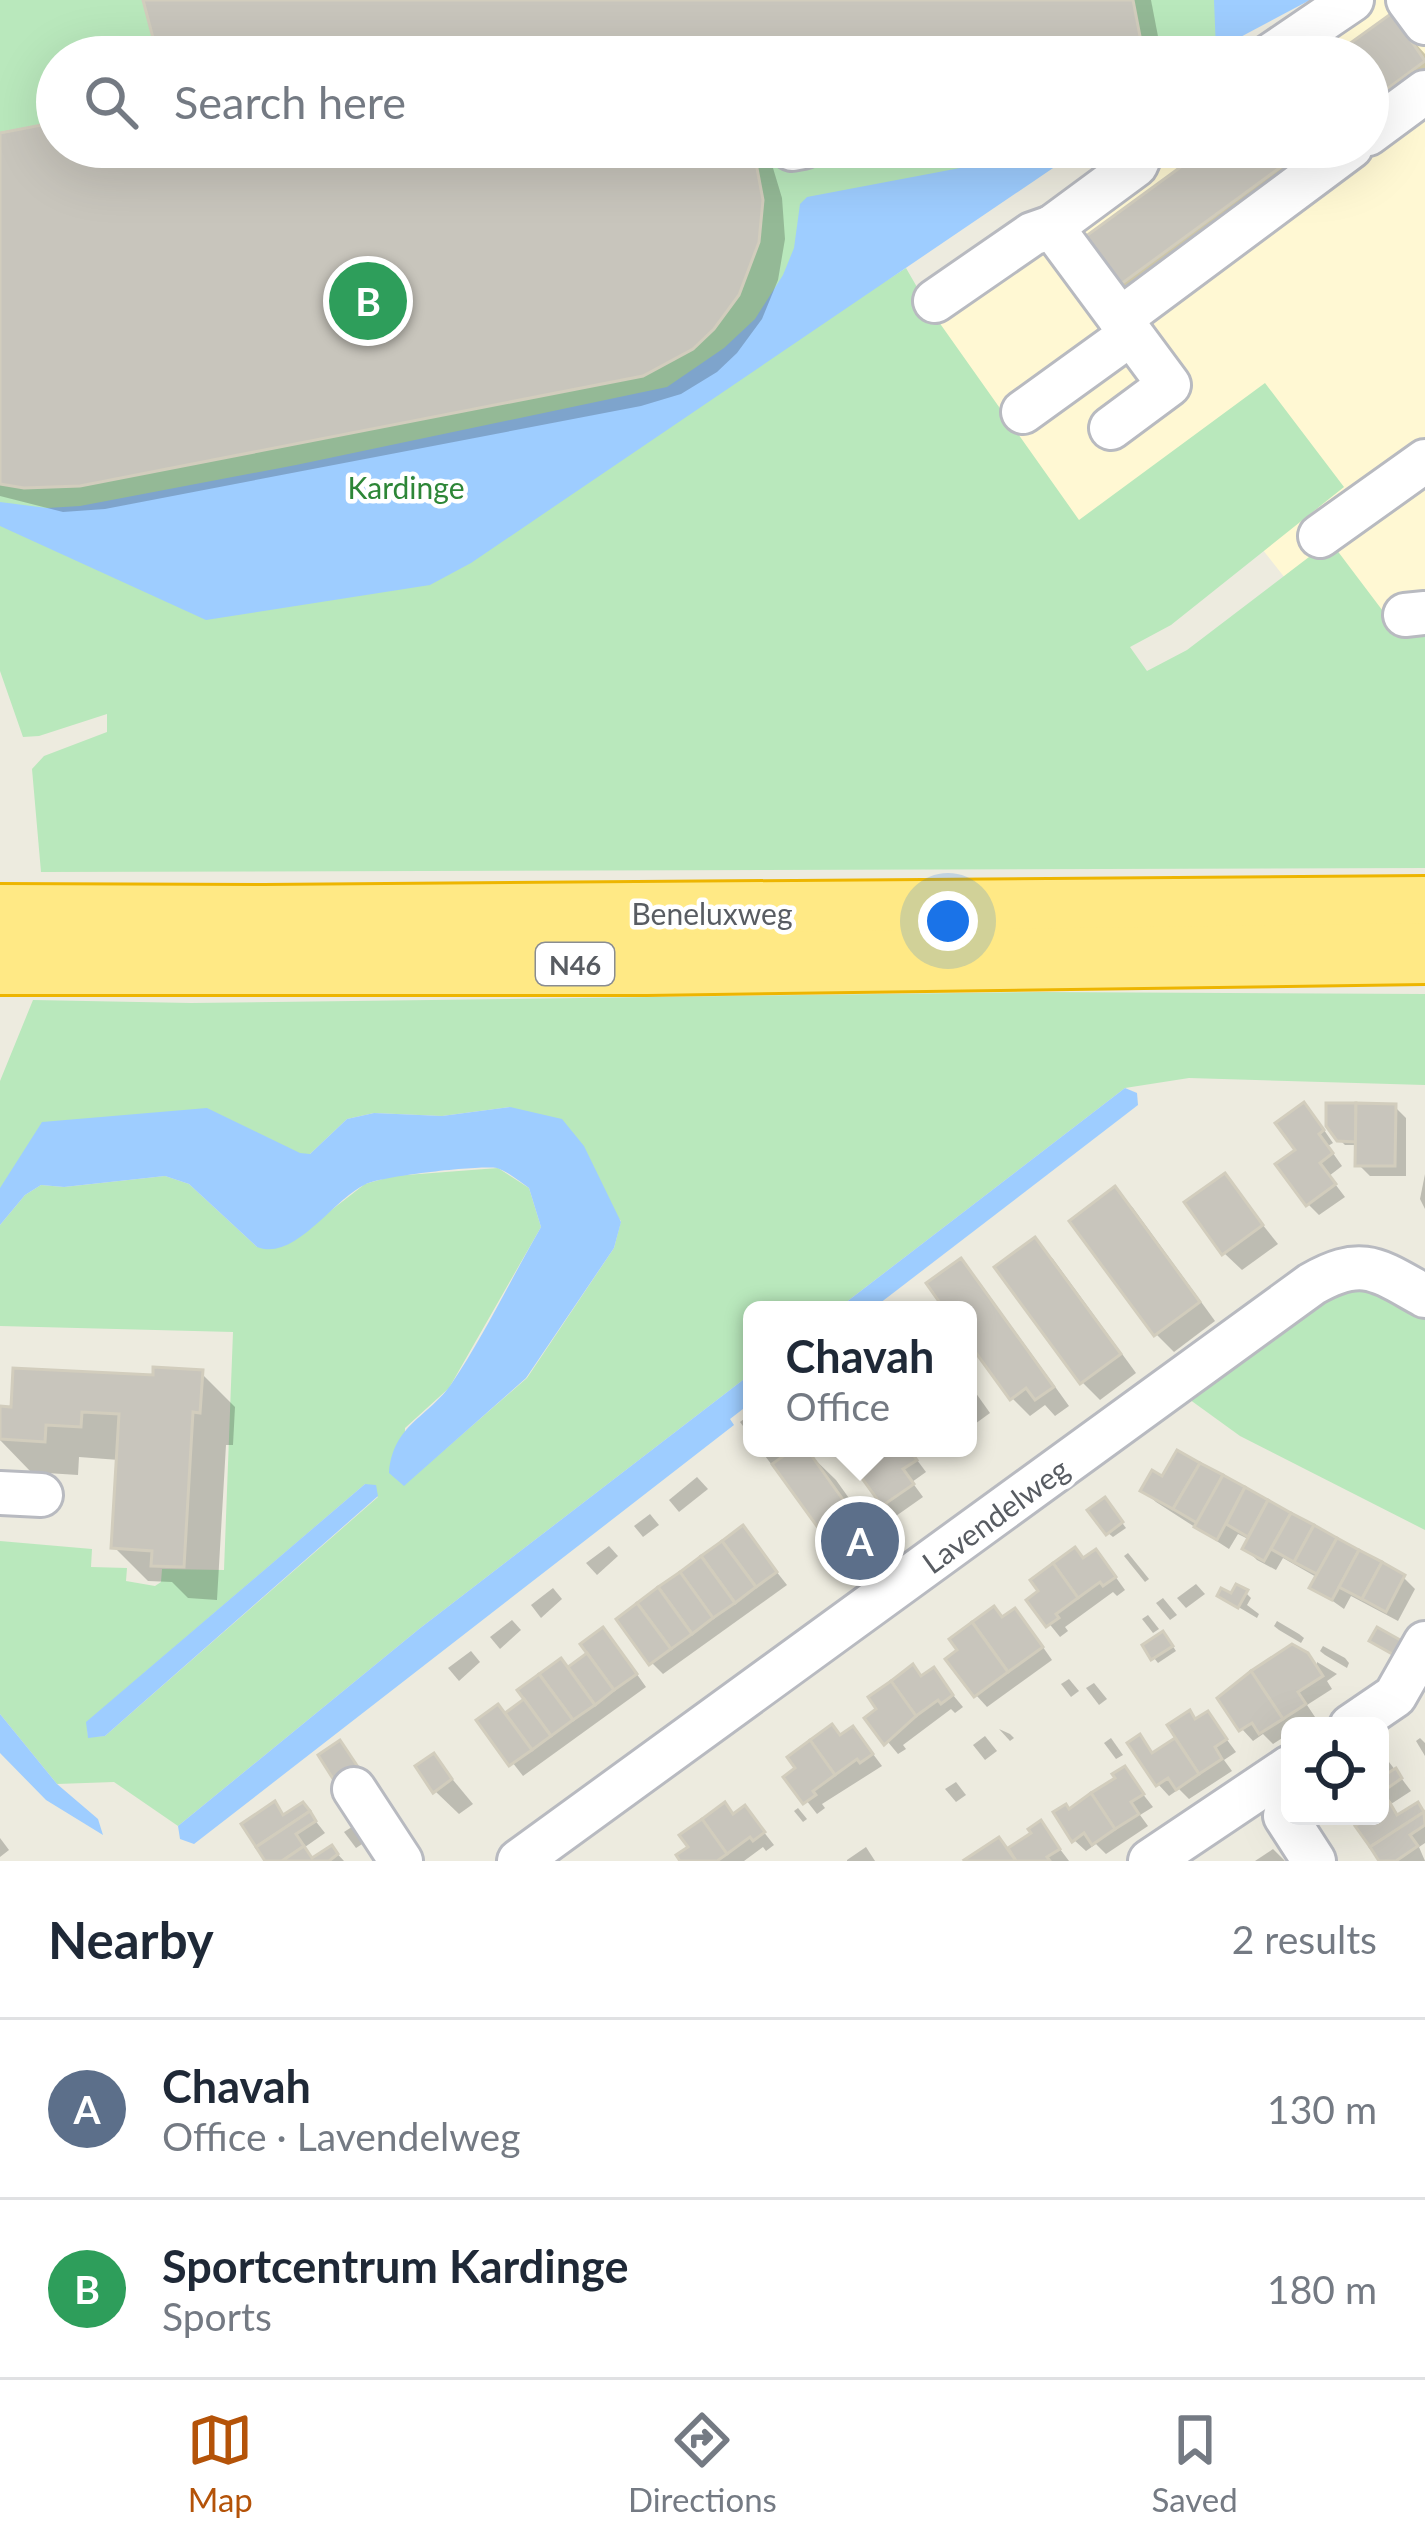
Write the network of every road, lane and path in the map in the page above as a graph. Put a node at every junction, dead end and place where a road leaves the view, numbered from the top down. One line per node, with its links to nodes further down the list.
1 (1352, 0): 4 (street)
2 (1408, 0): 3 (street)
3 (1425, 23)
4 (1299, 36)
5 (1425, 92): 6 (street)
6 (1389, 119)
7 (1132, 168): 9 (street)
8 (1325, 168): 11 (street)
9 (1052, 227): 10 (street); 11 (street)
10 (934, 301)
11 (1126, 326): 12 (street); 13 (street)
12 (1024, 412)
13 (1111, 428)
14 (1425, 461): 15 (street)
15 (1320, 536)
16 (0, 893): 18 (highway, N46)
17 (1425, 907): 18 (highway, Beneluxweg / N46)
18 (139, 915): 19 (highway, Beneluxweg / N46)
19 (1, 952): 20 (highway, Beneluxweg / N46)
20 (1425, 953)
21 (1425, 1296): 28 (street, Lavendelweg)
22 (1425, 1643): 23 (street)
23 (1364, 1717)
24 (1281, 1773): 29 (street)
25 (354, 1789): 27 (street)
26 (1291, 1825): 30 (street)
27 (401, 1861)
28 (518, 1861)
29 (1150, 1861)
30 (1314, 1861)

